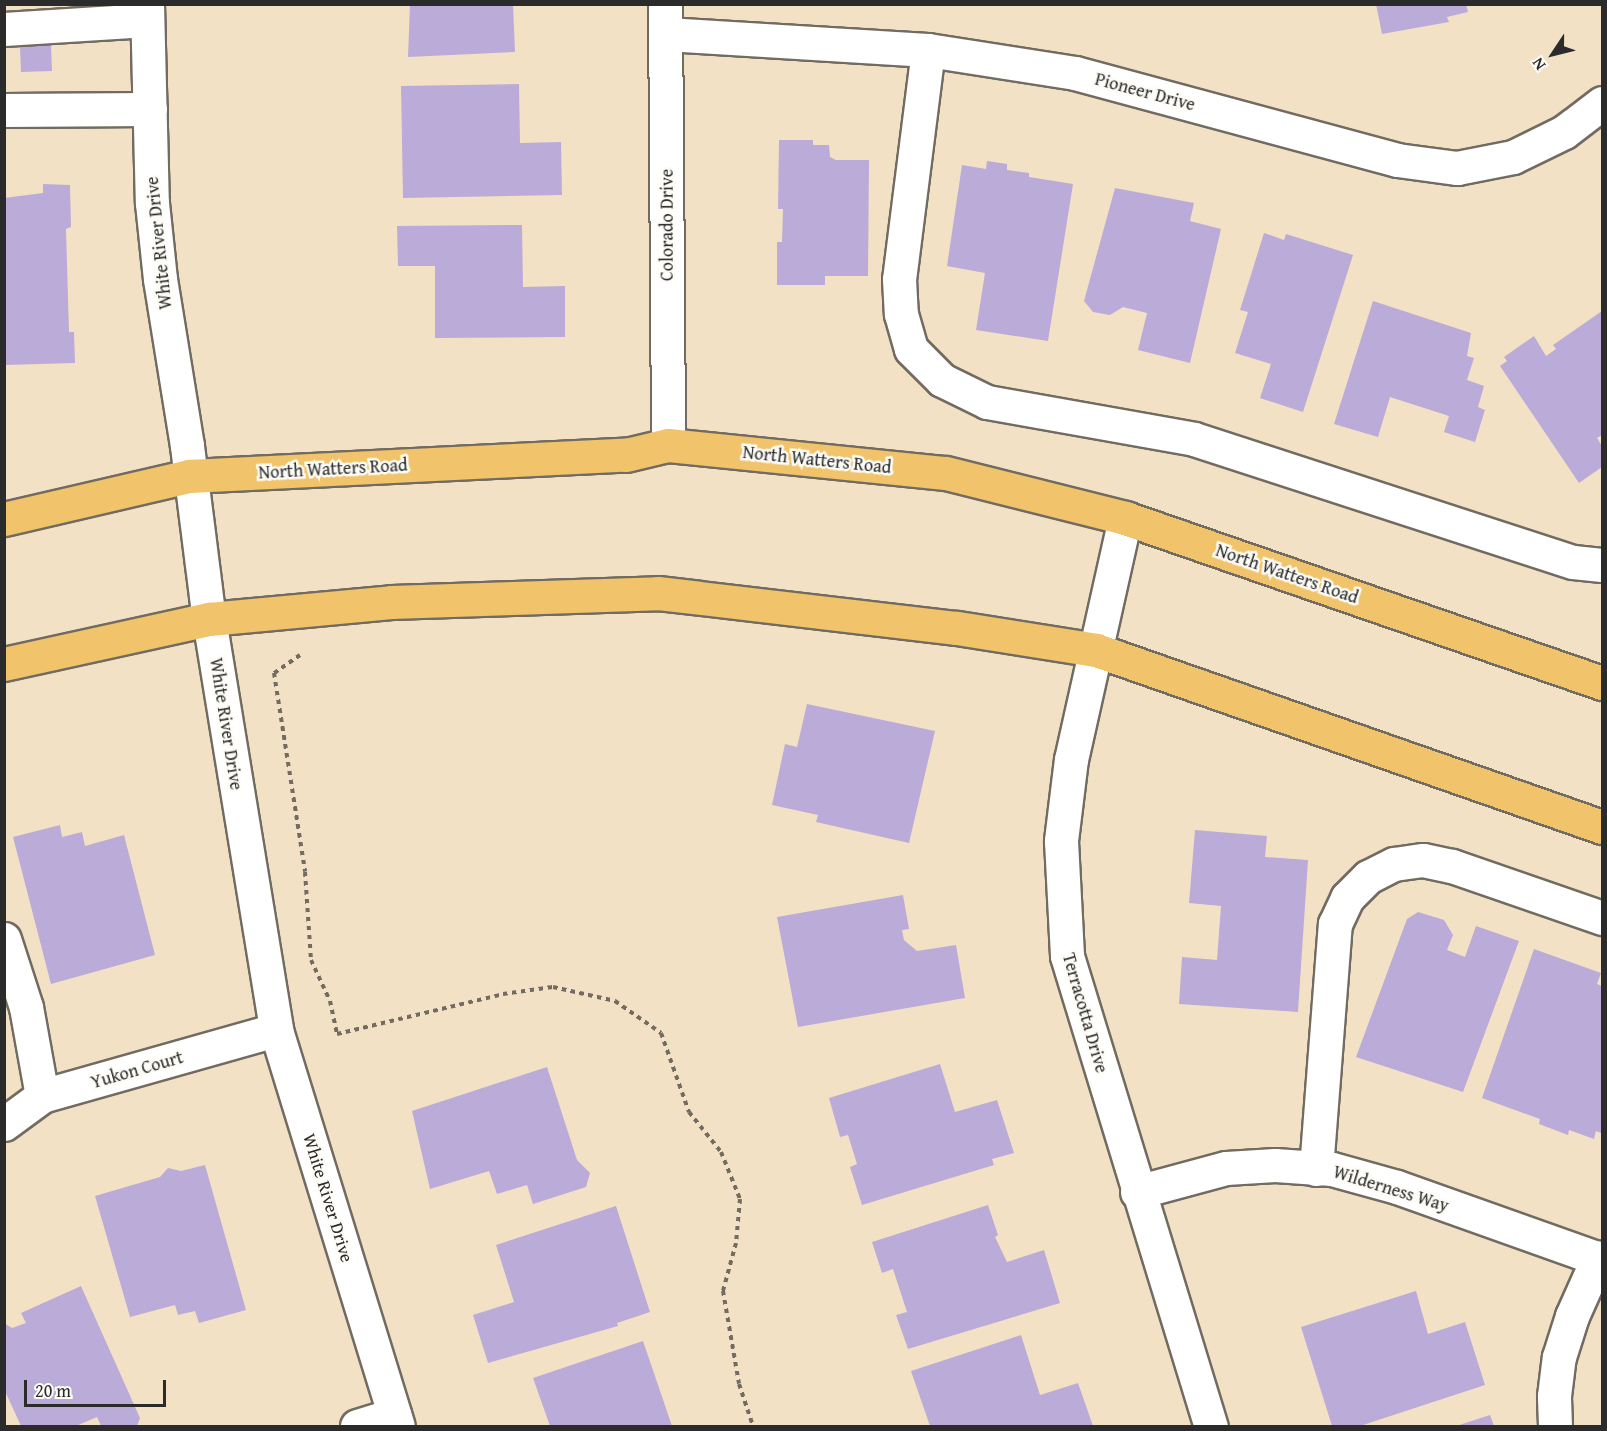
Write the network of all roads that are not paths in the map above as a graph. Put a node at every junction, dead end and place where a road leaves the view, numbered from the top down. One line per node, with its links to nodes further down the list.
1 (147, 12): 3 (street); 6 (street, White River Drive)
2 (666, 19): 4 (street, Pioneer Drive); 8 (street, Colorado Drive)
3 (4, 29)
4 (928, 50): 5 (street, Pioneer Drive); 12 (street)
5 (1602, 103)
6 (150, 109): 7 (street); 9 (street, White River Drive)
7 (4, 110)
8 (668, 445): 9 (main road, North Watters Road); 10 (main road, North Watters Road)
9 (189, 476): 11 (main road, North Watters Road); 13 (street, White River Drive)
10 (1125, 518): 14 (street, Terracotta Drive); 16 (main road, North Watters Road)
11 (4, 519)
12 (1602, 565)
13 (209, 619): 14 (main road); 15 (main road); 20 (street, White River Drive)
14 (1095, 650): 17 (main road); 24 (street, Terracotta Drive)
15 (4, 664)
16 (1602, 683)
17 (1602, 827)
18 (1602, 918): 23 (street)
19 (4, 939): 21 (street)
20 (276, 1030): 21 (street, Yukon Court); 26 (street, White River Drive)
21 (42, 1096): 22 (street, Yukon Court)
22 (4, 1124)
23 (1316, 1169): 24 (street, Wilderness Way); 25 (street, Wilderness Way)
24 (1137, 1192): 28 (street, Terracotta Drive)
25 (1600, 1259): 29 (street)
26 (396, 1421): 27 (street)
27 (357, 1426)
28 (1211, 1426)
29 (1555, 1426)

